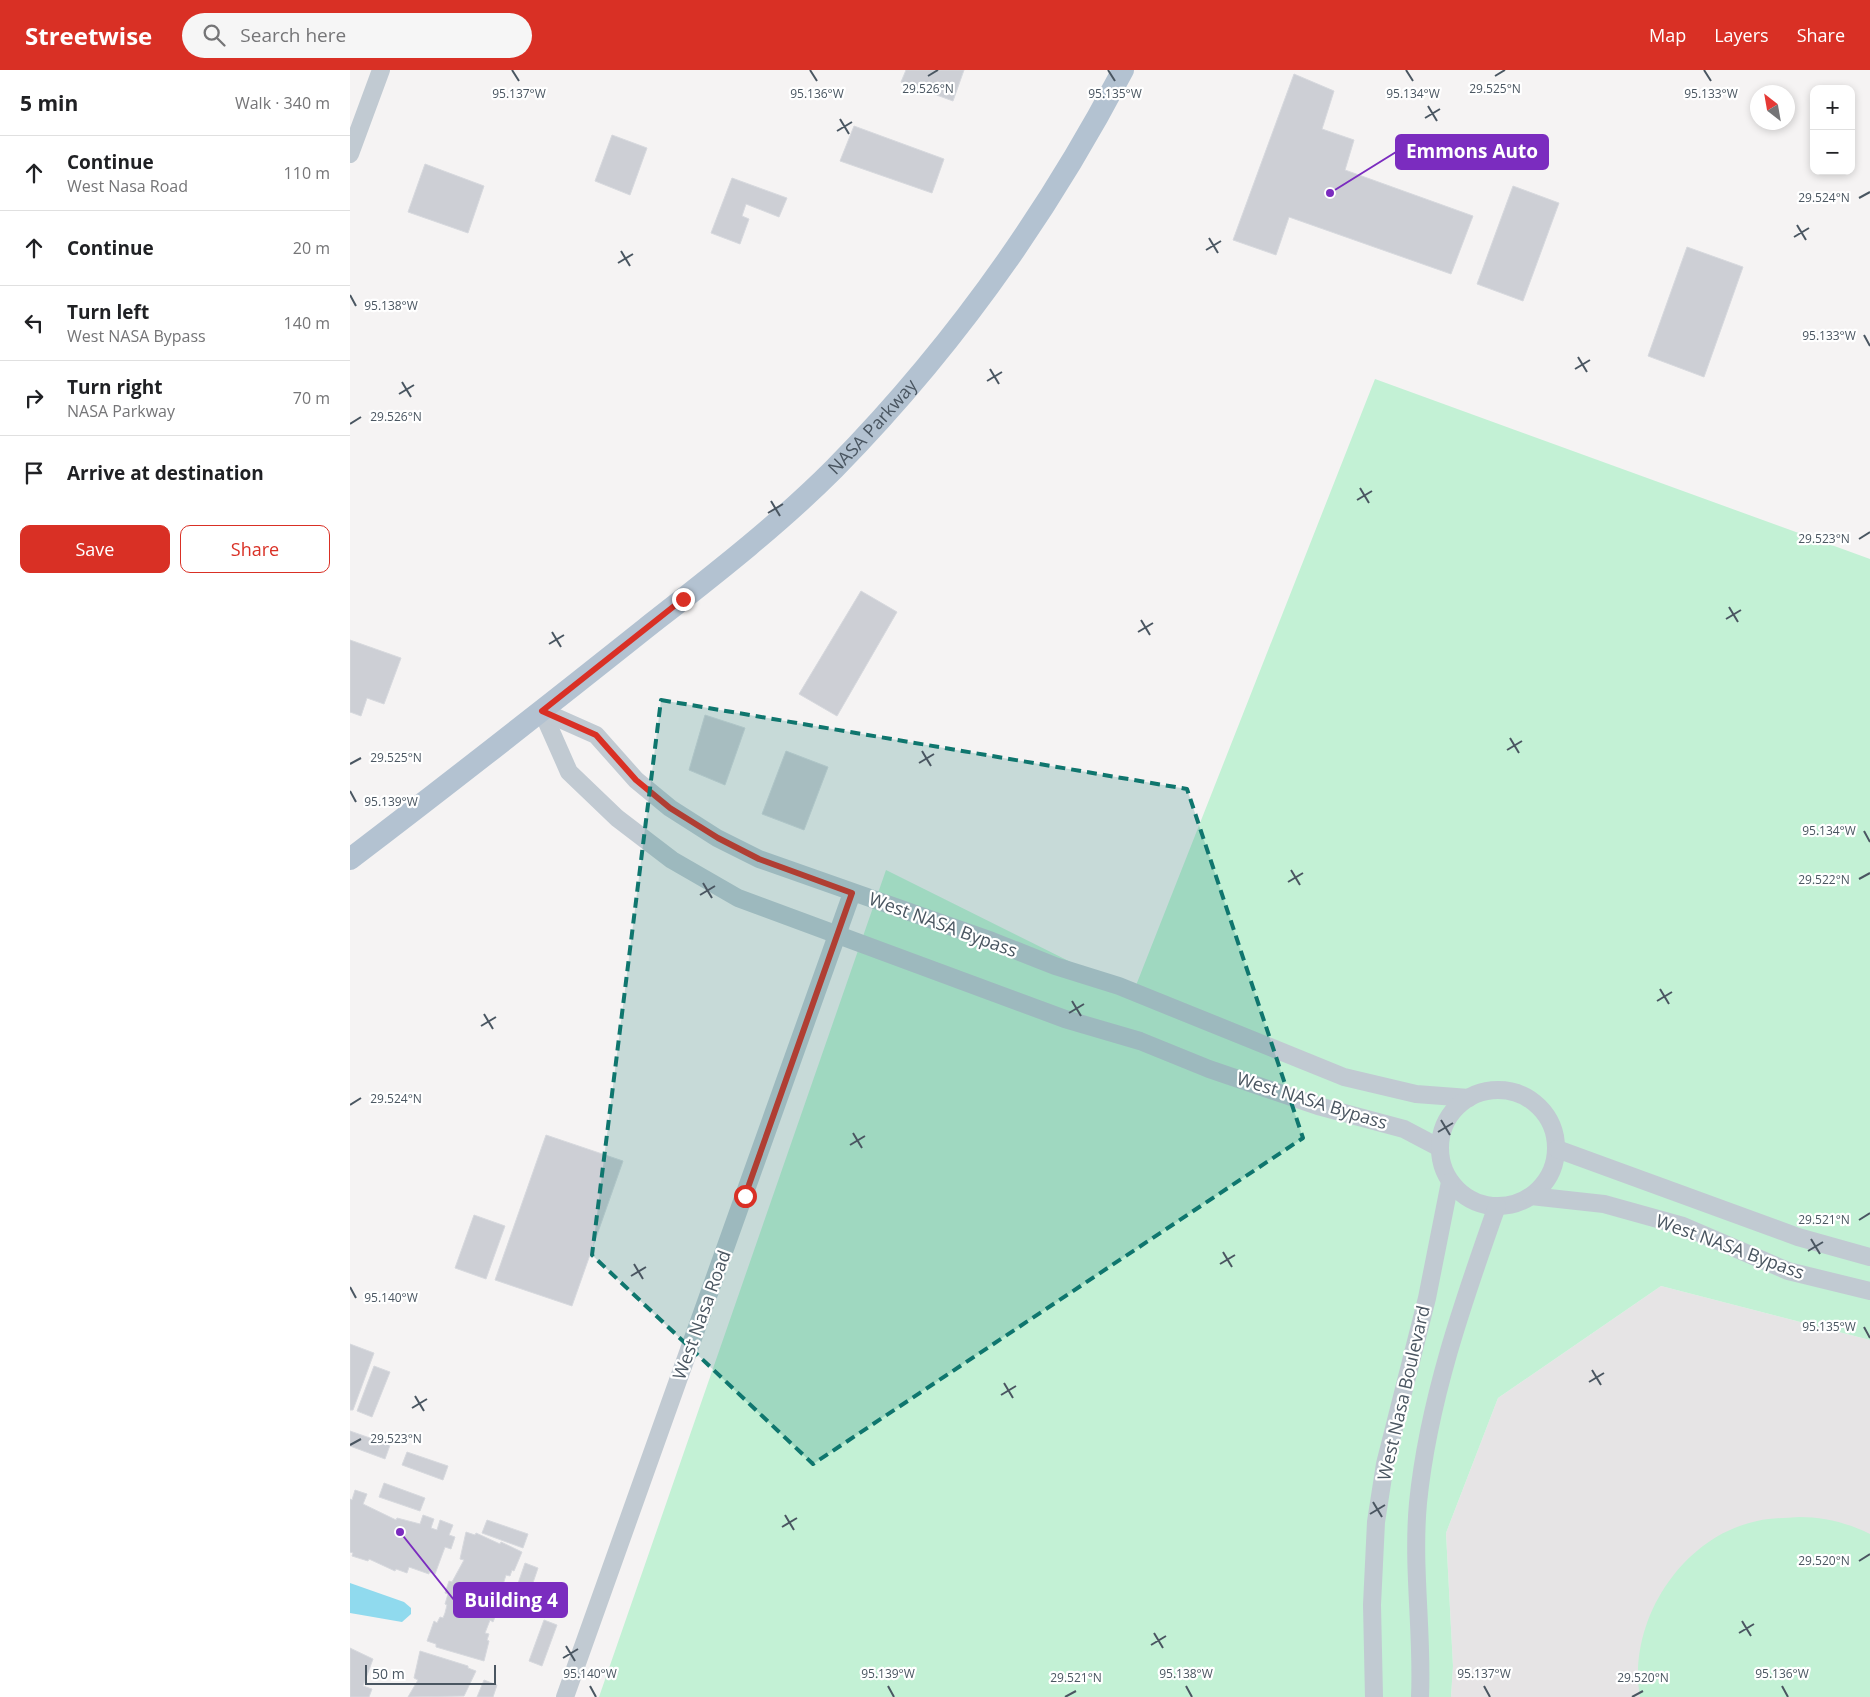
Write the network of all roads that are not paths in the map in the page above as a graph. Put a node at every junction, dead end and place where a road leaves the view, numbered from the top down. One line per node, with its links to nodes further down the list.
1 (380, 70): 3 (street)
2 (1123, 70): 4 (main road, NASA Parkway)
3 (350, 154)
4 (542, 711): 5 (main road, NASA Parkway); 6 (street, West NASA Bypass); 7 (street, West NASA Bypass)
5 (350, 859)
6 (852, 893): 7 (street, West Nasa Road); 8 (street, West NASA Bypass)
7 (839, 934): 9 (street, West NASA Bypass); 16 (street, West Nasa Road)
8 (1469, 1098): 9 (street, West NASA Bypass); 10 (street, West NASA Bypass)
9 (1440, 1148): 11 (street, West NASA Bypass)
10 (1557, 1149): 12 (street, West NASA Bypass); 14 (street, West NASA Bypass)
11 (1450, 1182): 13 (street, West NASA Bypass); 17 (street, West Nasa Boulevard)
12 (1531, 1196): 13 (street, West NASA Bypass); 15 (street, West NASA Bypass)
13 (1497, 1206): 18 (street, West Nasa Boulevard)
14 (1870, 1258)
15 (1870, 1292)
16 (565, 1697)
17 (1374, 1697)
18 (1420, 1697)

